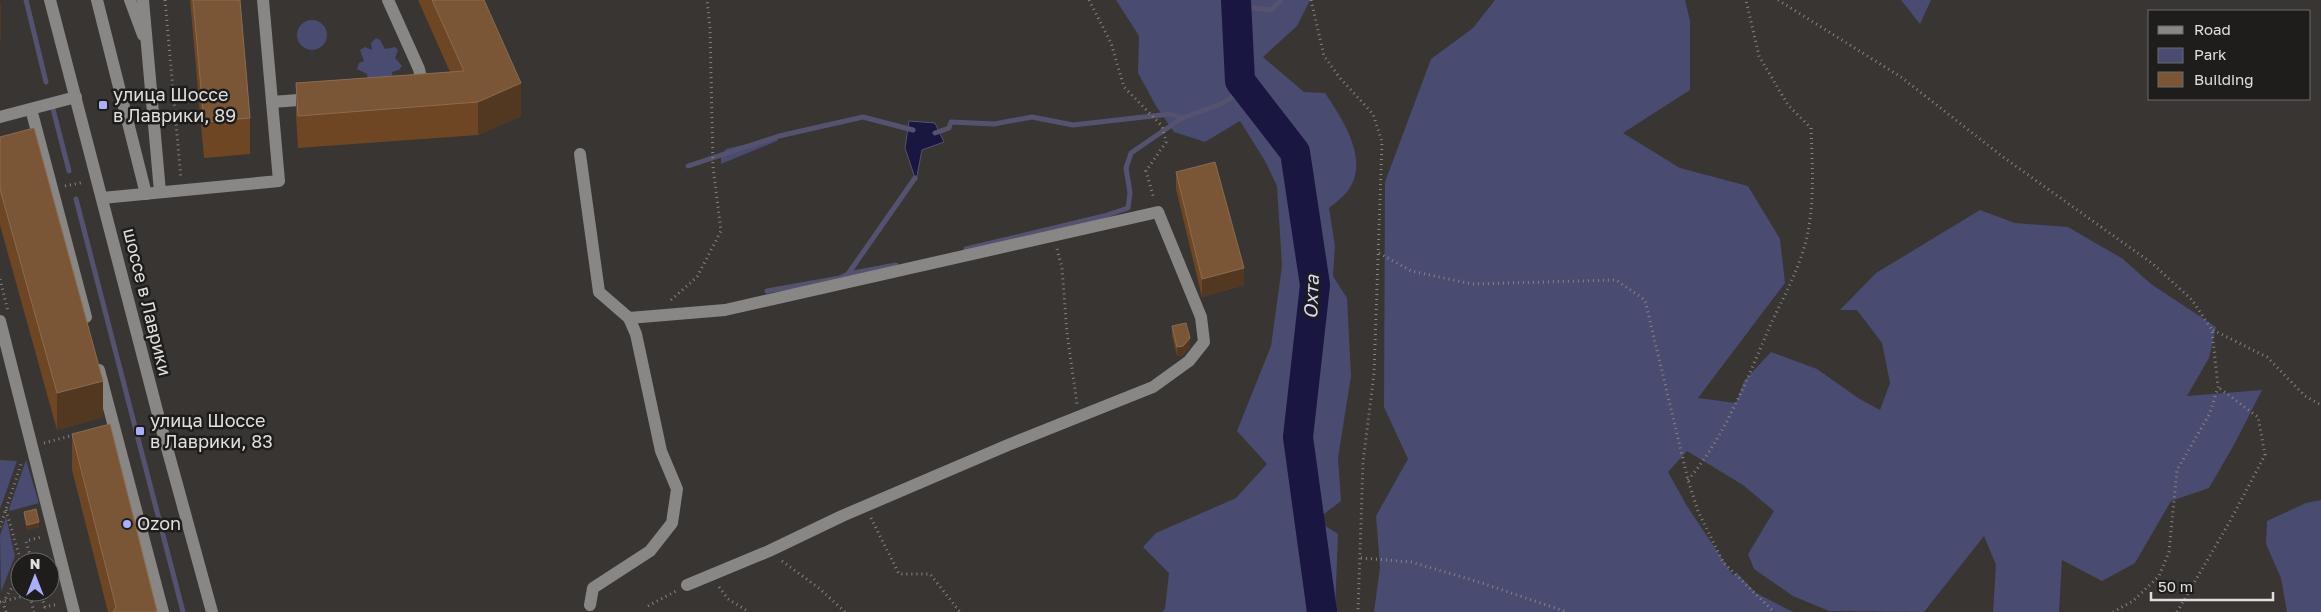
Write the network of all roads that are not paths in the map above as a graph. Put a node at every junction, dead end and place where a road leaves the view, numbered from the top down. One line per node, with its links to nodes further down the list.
1 (50, 0): 9 (street, шоссе в Лаврики)
2 (97, 0): 16 (street)
3 (130, 0): 7 (street)
4 (143, 0): 7 (street)
5 (263, 0): 11 (street)
6 (388, 0): 8 (street)
7 (147, 44): 15 (street)
8 (400, 91)
9 (76, 97): 12 (street); 17 (street, шоссе в Лаврики)
10 (321, 98): 11 (street)
11 (272, 102): 15 (street)
12 (32, 109): 13 (street); 20 (street)
13 (0, 117)
14 (580, 154): 18 (street)
15 (160, 192): 16 (street)
16 (146, 194): 17 (street)
17 (102, 198): 27 (street, шоссе в Лаврики)
18 (629, 318): 23 (street); 24 (street)
19 (0, 321): 21 (street)
20 (89, 330)
21 (3, 347): 25 (street)
22 (96, 358): 26 (street)
23 (687, 585)
24 (590, 605)
25 (74, 612)
26 (163, 612)
27 (212, 612)

